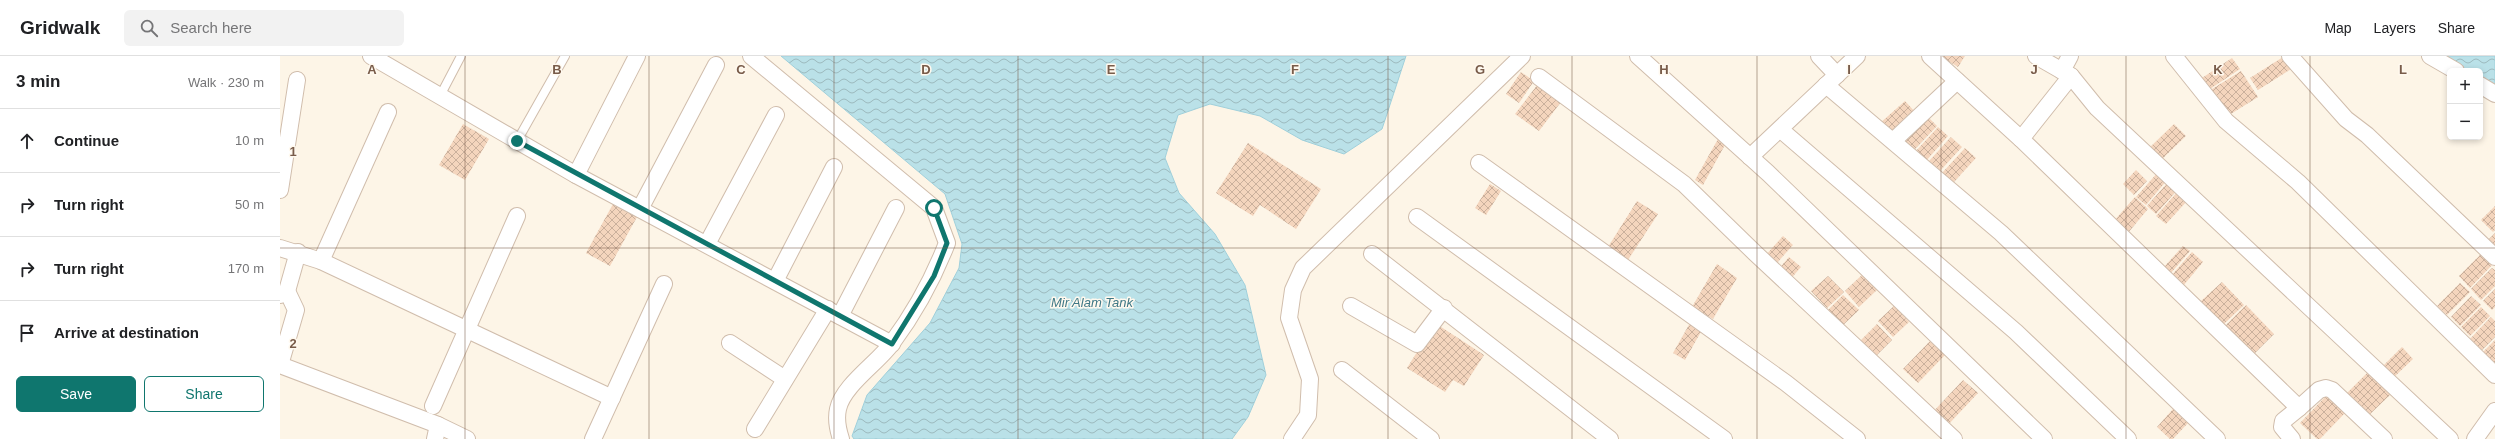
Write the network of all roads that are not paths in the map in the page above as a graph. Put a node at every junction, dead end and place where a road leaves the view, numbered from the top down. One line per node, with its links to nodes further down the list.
1 (371, 56): 25 (street)
2 (461, 56): 25 (lane)
3 (565, 56): 30 (lane)
4 (637, 56): 35 (street)
5 (751, 56): 55 (street)
6 (1522, 56): 69 (street)
7 (1638, 56): 32 (street)
8 (1819, 56): 21 (street)
9 (1857, 56): 21 (street)
10 (1930, 56): 22 (street)
11 (2036, 56): 18 (street)
12 (2070, 56): 18 (street)
13 (2174, 56): 58 (street)
14 (2290, 56): 45 (street)
15 (2430, 56): 17 (street)
16 (716, 64): 38 (street)
17 (2451, 68)
18 (2066, 73): 29 (street); 80 (street)
19 (1539, 77): 74 (street)
20 (297, 80): 36 (street)
21 (1831, 80): 28 (street); 31 (street)
22 (1957, 81): 29 (street); 31 (street)
23 (2483, 87): 24 (street)
24 (2495, 94)
25 (440, 96): 30 (street)
26 (388, 112): 46 (street)
27 (776, 115): 41 (street)
28 (1780, 130): 32 (street); 76 (street)
29 (2021, 139): 62 (street)
30 (517, 141): 35 (street)
31 (1893, 141): 77 (street)
32 (1750, 157): 75 (street)
33 (1479, 163): 73 (street)
34 (834, 167): 47 (street)
35 (576, 174): 38 (street)
36 (280, 190)
37 (896, 208): 52 (street)
38 (640, 209): 41 (street)
39 (517, 216): 53 (street)
40 (1417, 217): 72 (street)
41 (707, 244): 47 (street)
42 (280, 248): 43 (street)
43 (298, 252): 46 (street); 49 (street)
44 (1372, 254): 51 (street)
45 (2495, 257)
46 (321, 261): 53 (street)
47 (775, 281): 52 (street)
48 (664, 284): 60 (street)
49 (284, 293): 56 (street)
50 (1350, 306): 51 (street)
51 (1444, 308): 71 (street)
52 (834, 313): 55 (street); 59 (street)
53 (467, 331): 60 (street); 61 (street)
54 (730, 343): 59 (street)
55 (892, 344): 68 (street)
56 (280, 365): 65 (street)
57 (1342, 370): 70 (street)
58 (2495, 376)
59 (785, 379): 64 (street)
60 (612, 398): 67 (street)
61 (433, 406)
62 (2299, 408): 78 (street); 79 (street)
63 (2492, 420): 81 (street)
64 (755, 429)
65 (436, 432): 66 (street)
66 (467, 439)
67 (594, 439)
68 (841, 439)
69 (1292, 439)
70 (1431, 439)
71 (1610, 439)
72 (1724, 439)
73 (1858, 439)
74 (1954, 439)
75 (2044, 439)
76 (2128, 439)
77 (2217, 439)
78 (2292, 439)
79 (2384, 439)
80 (2450, 439)
81 (2475, 439)

